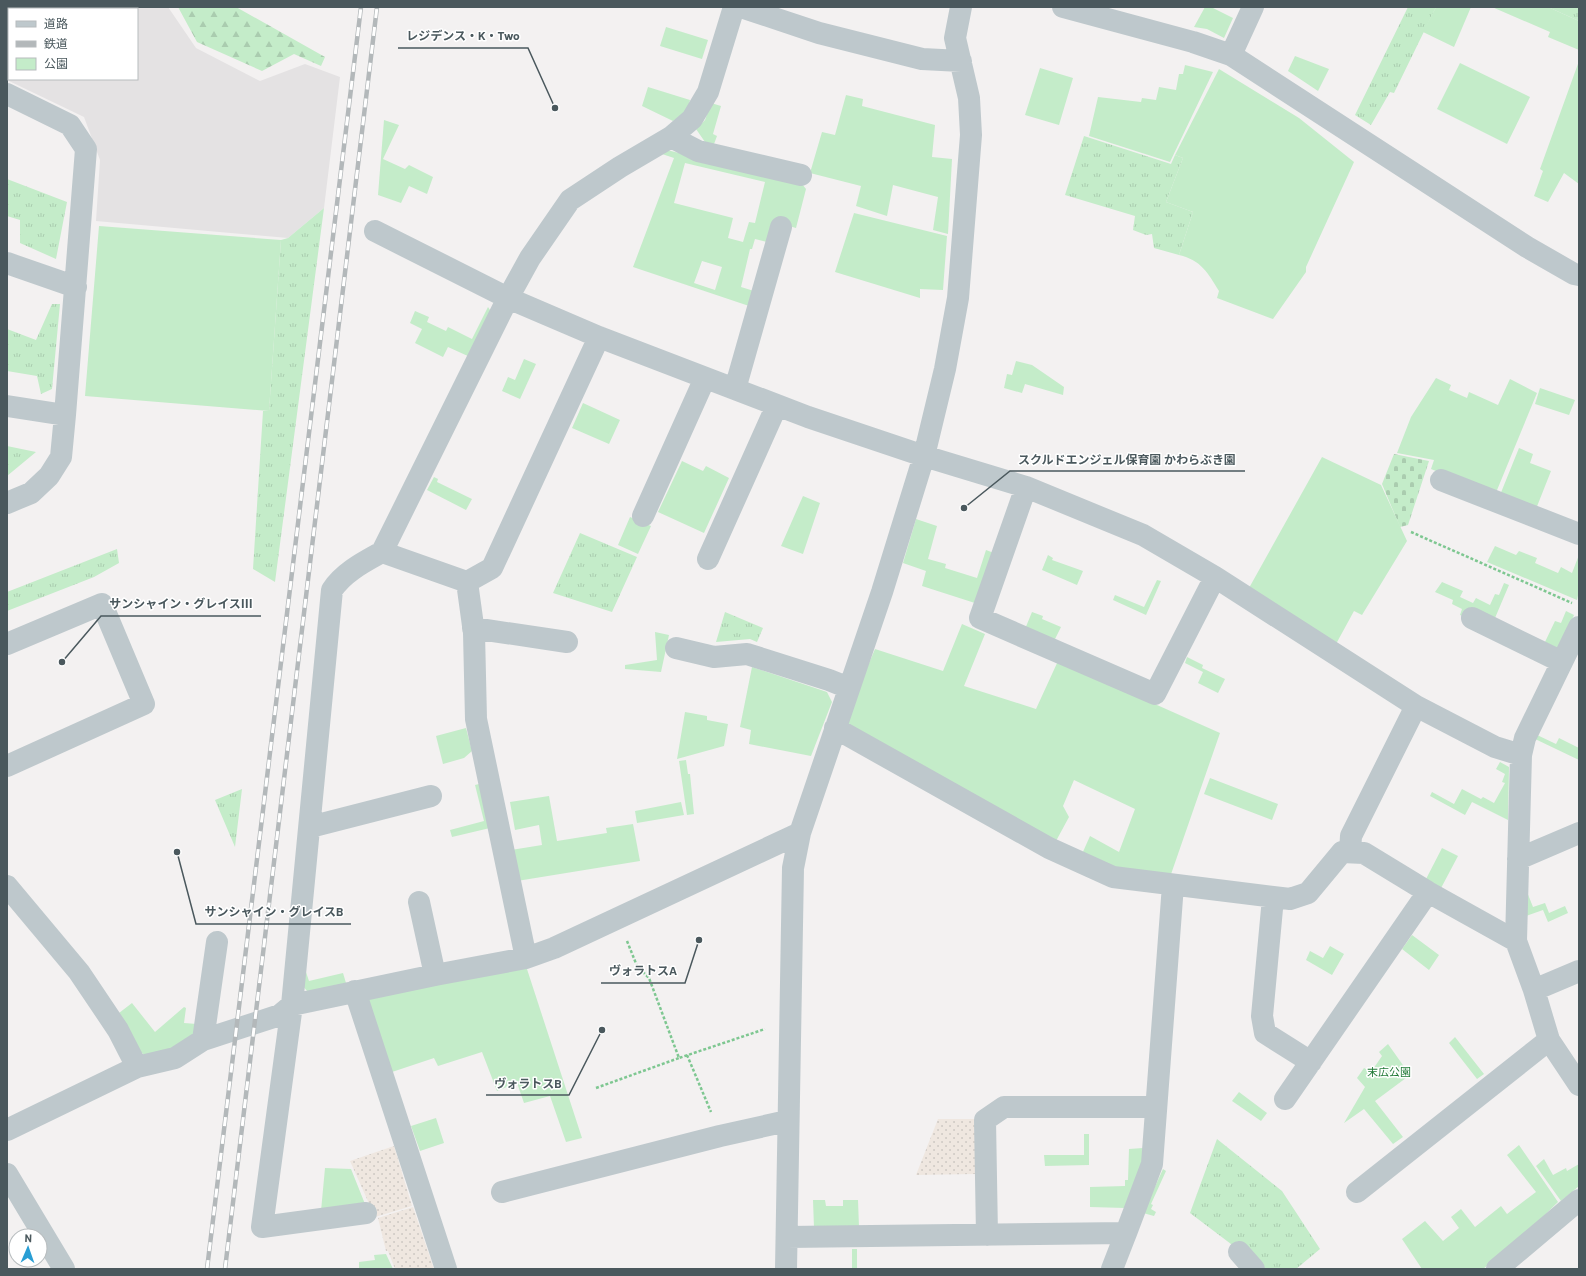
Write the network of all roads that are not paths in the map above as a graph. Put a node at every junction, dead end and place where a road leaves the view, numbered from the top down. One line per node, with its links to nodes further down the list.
1 (734, 7): 9 (street)
2 (741, 7): 7 (street)
3 (961, 7): 7 (street)
4 (1063, 7): 6 (street)
5 (1253, 7): 6 (street)
6 (1231, 55): 14 (street)
7 (961, 61): 23 (street)
8 (7, 94): 15 (street)
9 (671, 137): 10 (street); 16 (street)
10 (801, 175)
11 (781, 227): 19 (street)
12 (375, 231): 16 (street)
13 (7, 263): 15 (street)
14 (1579, 275)
15 (76, 287): 22 (street)
16 (508, 298): 17 (street); 29 (street)
17 (599, 336): 18 (street); 32 (street)
18 (705, 378): 19 (street); 27 (street)
19 (735, 389): 20 (street)
20 (777, 405): 23 (street); 30 (street)
21 (7, 406): 22 (street)
22 (66, 415): 26 (street)
23 (924, 456): 25 (street); 40 (street)
24 (1441, 480): 28 (street)
25 (1026, 487): 31 (street); 31 (street)
26 (7, 503)
27 (643, 516)
28 (1579, 534)
29 (382, 552): 32 (street); 46 (street)
30 (708, 559)
31 (1214, 577): 41 (street)
32 (467, 582): 35 (street)
33 (1472, 618): 39 (street)
34 (1579, 627): 39 (street)
35 (473, 628): 36 (street); 58 (street)
36 (567, 642)
37 (7, 644): 44 (street)
38 (676, 648): 40 (street)
39 (1562, 662): 43 (street)
40 (849, 688): 42 (street)
41 (1416, 706): 43 (street); 49 (street)
42 (835, 728): 47 (street); 51 (street)
43 (1521, 755): 50 (street)
44 (7, 766)
45 (431, 796): 46 (street)
46 (310, 827): 63 (street)
47 (800, 833): 58 (street); 71 (street)
48 (1579, 833): 50 (street)
49 (1350, 852): 53 (street); 54 (street)
50 (1518, 859): 56 (street)
51 (1173, 885): 54 (street); 70 (street)
52 (7, 886): 67 (street)
53 (1428, 892): 56 (street); 66 (street)
54 (1273, 898): 66 (street)
55 (419, 902): 60 (street)
56 (1516, 941): 61 (street)
57 (217, 942): 64 (street)
58 (526, 958): 60 (street)
59 (1579, 971): 61 (street)
60 (435, 975): 62 (street)
61 (1534, 990): 65 (street)
62 (355, 991): 63 (street); 83 (street)
63 (292, 1005): 64 (street); 77 (street)
64 (204, 1040): 67 (street)
65 (1549, 1040): 68 (street); 75 (street)
66 (1311, 1062): 69 (street)
67 (137, 1067): 72 (street)
68 (1579, 1085)
69 (1285, 1099)
70 (1156, 1107): 78 (street); 79 (street)
71 (787, 1121): 74 (street); 80 (street)
72 (7, 1130)
73 (7, 1174): 82 (street)
74 (502, 1192)
75 (1357, 1192)
76 (1579, 1200): 87 (street)
77 (366, 1213)
78 (1126, 1233): 79 (street); 85 (street)
79 (987, 1235): 80 (street)
80 (787, 1237): 84 (street)
81 (1239, 1252): 86 (street)
82 (64, 1269)
83 (446, 1269)
84 (786, 1269)
85 (1112, 1269)
86 (1254, 1269)
87 (1497, 1269)

